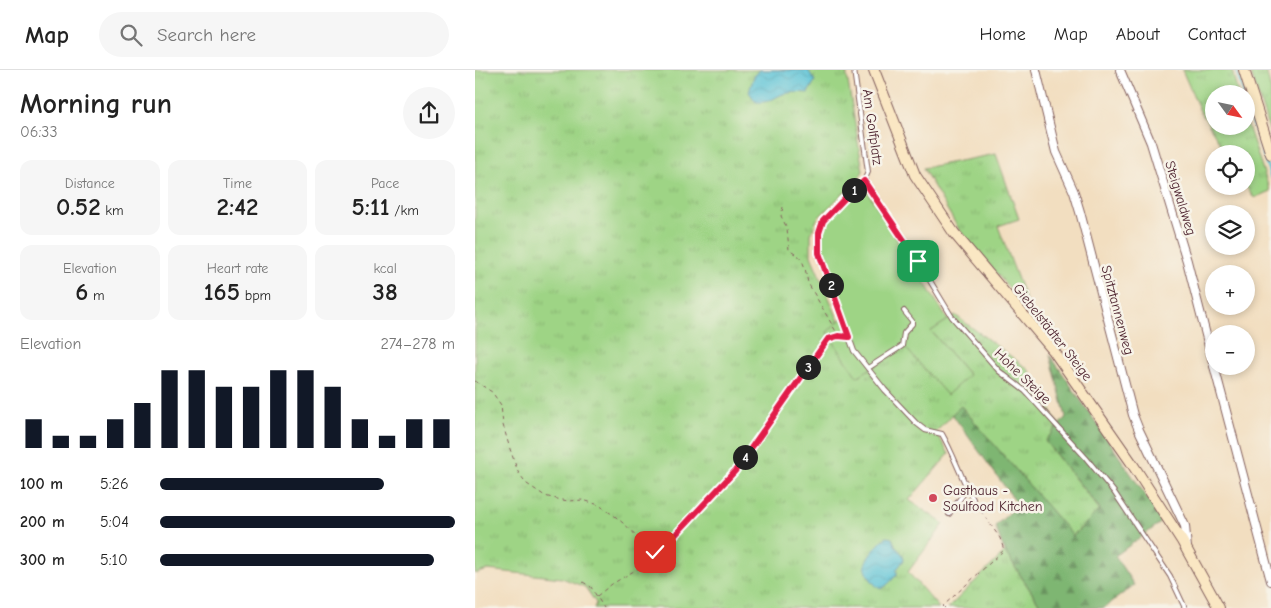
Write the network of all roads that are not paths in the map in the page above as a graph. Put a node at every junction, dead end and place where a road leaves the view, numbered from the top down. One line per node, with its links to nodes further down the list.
1 (854, 70): 7 (lane, Am Golfplatz)
2 (874, 70): 15 (main road, Giebelstädter Steige)
3 (1036, 70): 15 (street, Spitztannenweg)
4 (1120, 70): 9 (street, Steigwaldweg)
5 (1244, 70): 6 (main road)
6 (1271, 154)
7 (864, 181): 10 (lane, Am Golfplatz); 17 (lane, Hohe Steige)
8 (904, 311): 10 (lane)
9 (1205, 331)
10 (868, 368): 12 (lane, Am Golfplatz)
11 (1216, 375): 16 (street, Steigwaldweg)
12 (967, 488): 13 (lane, Am Golfplatz); 14 (lane)
13 (973, 499)
14 (949, 514)
15 (1188, 552): 18 (main road, Giebelstädter Steige)
16 (1271, 581)
17 (1185, 608)
18 (1219, 608)

